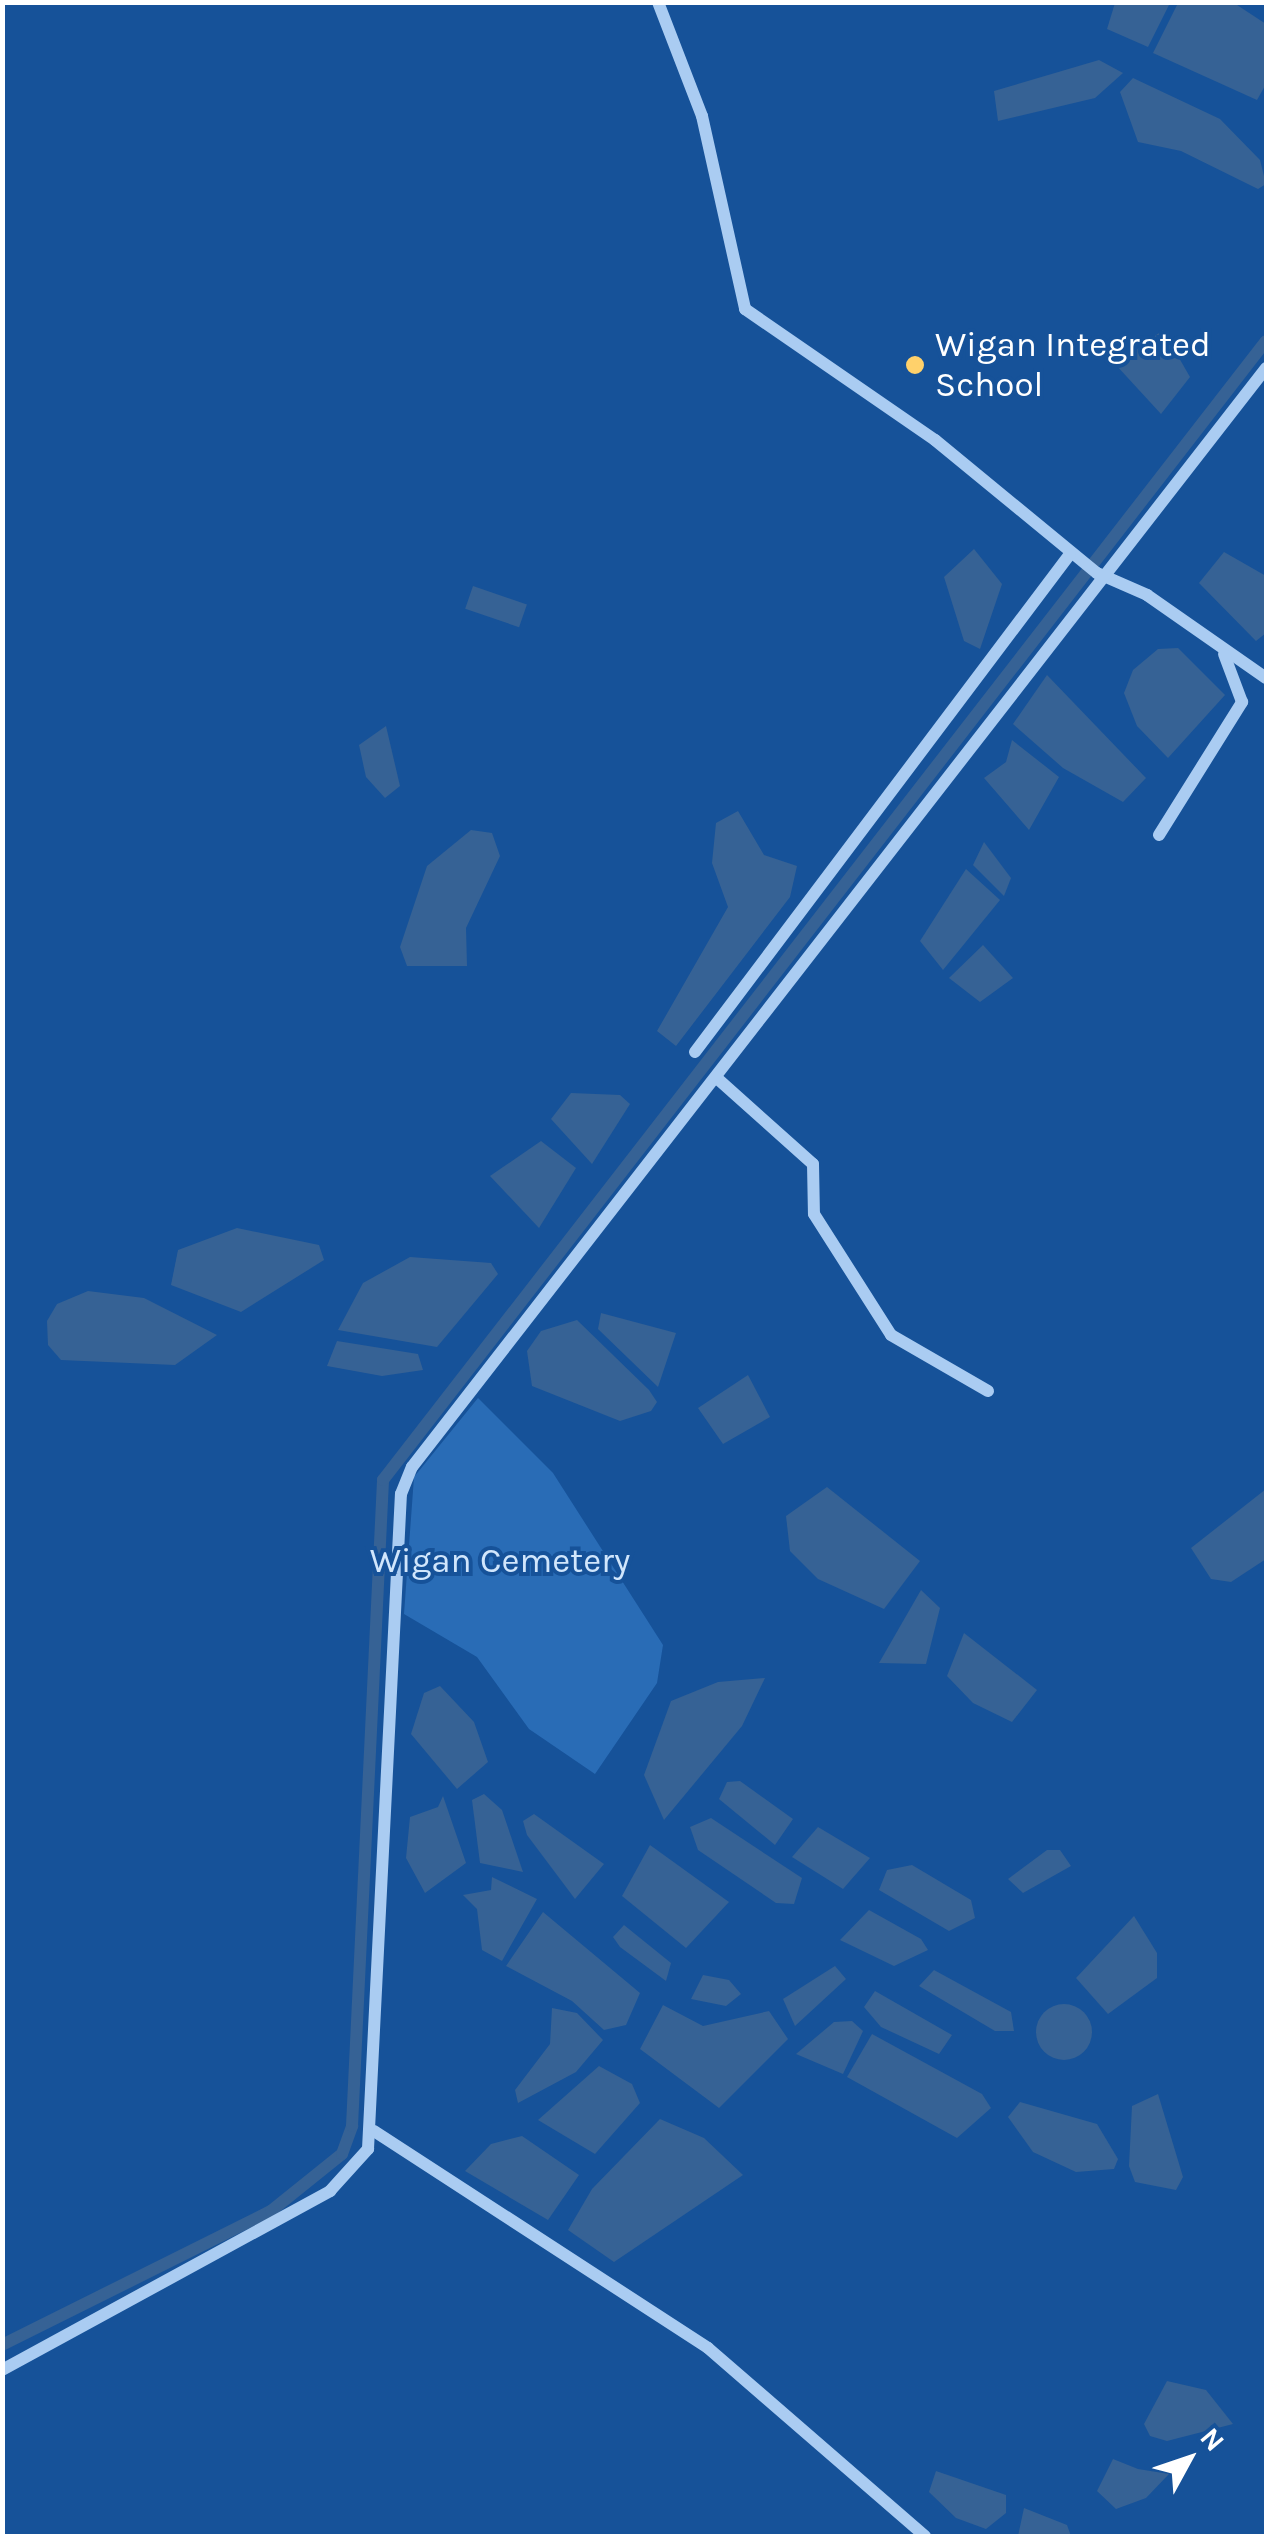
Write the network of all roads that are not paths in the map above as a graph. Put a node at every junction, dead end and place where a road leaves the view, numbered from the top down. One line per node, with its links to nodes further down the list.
1 (658, 2): 3 (street)
2 (1266, 368): 4 (street)
3 (1075, 557): 4 (street); 8 (street)
4 (1100, 575): 5 (street); 9 (street)
5 (1220, 648): 6 (street); 7 (street)
6 (1266, 678)
7 (1160, 835)
8 (696, 1052)
9 (719, 1080): 10 (street); 11 (street)
10 (988, 1391)
11 (374, 2131): 12 (street); 13 (street)
12 (2, 2370)
13 (926, 2536)

